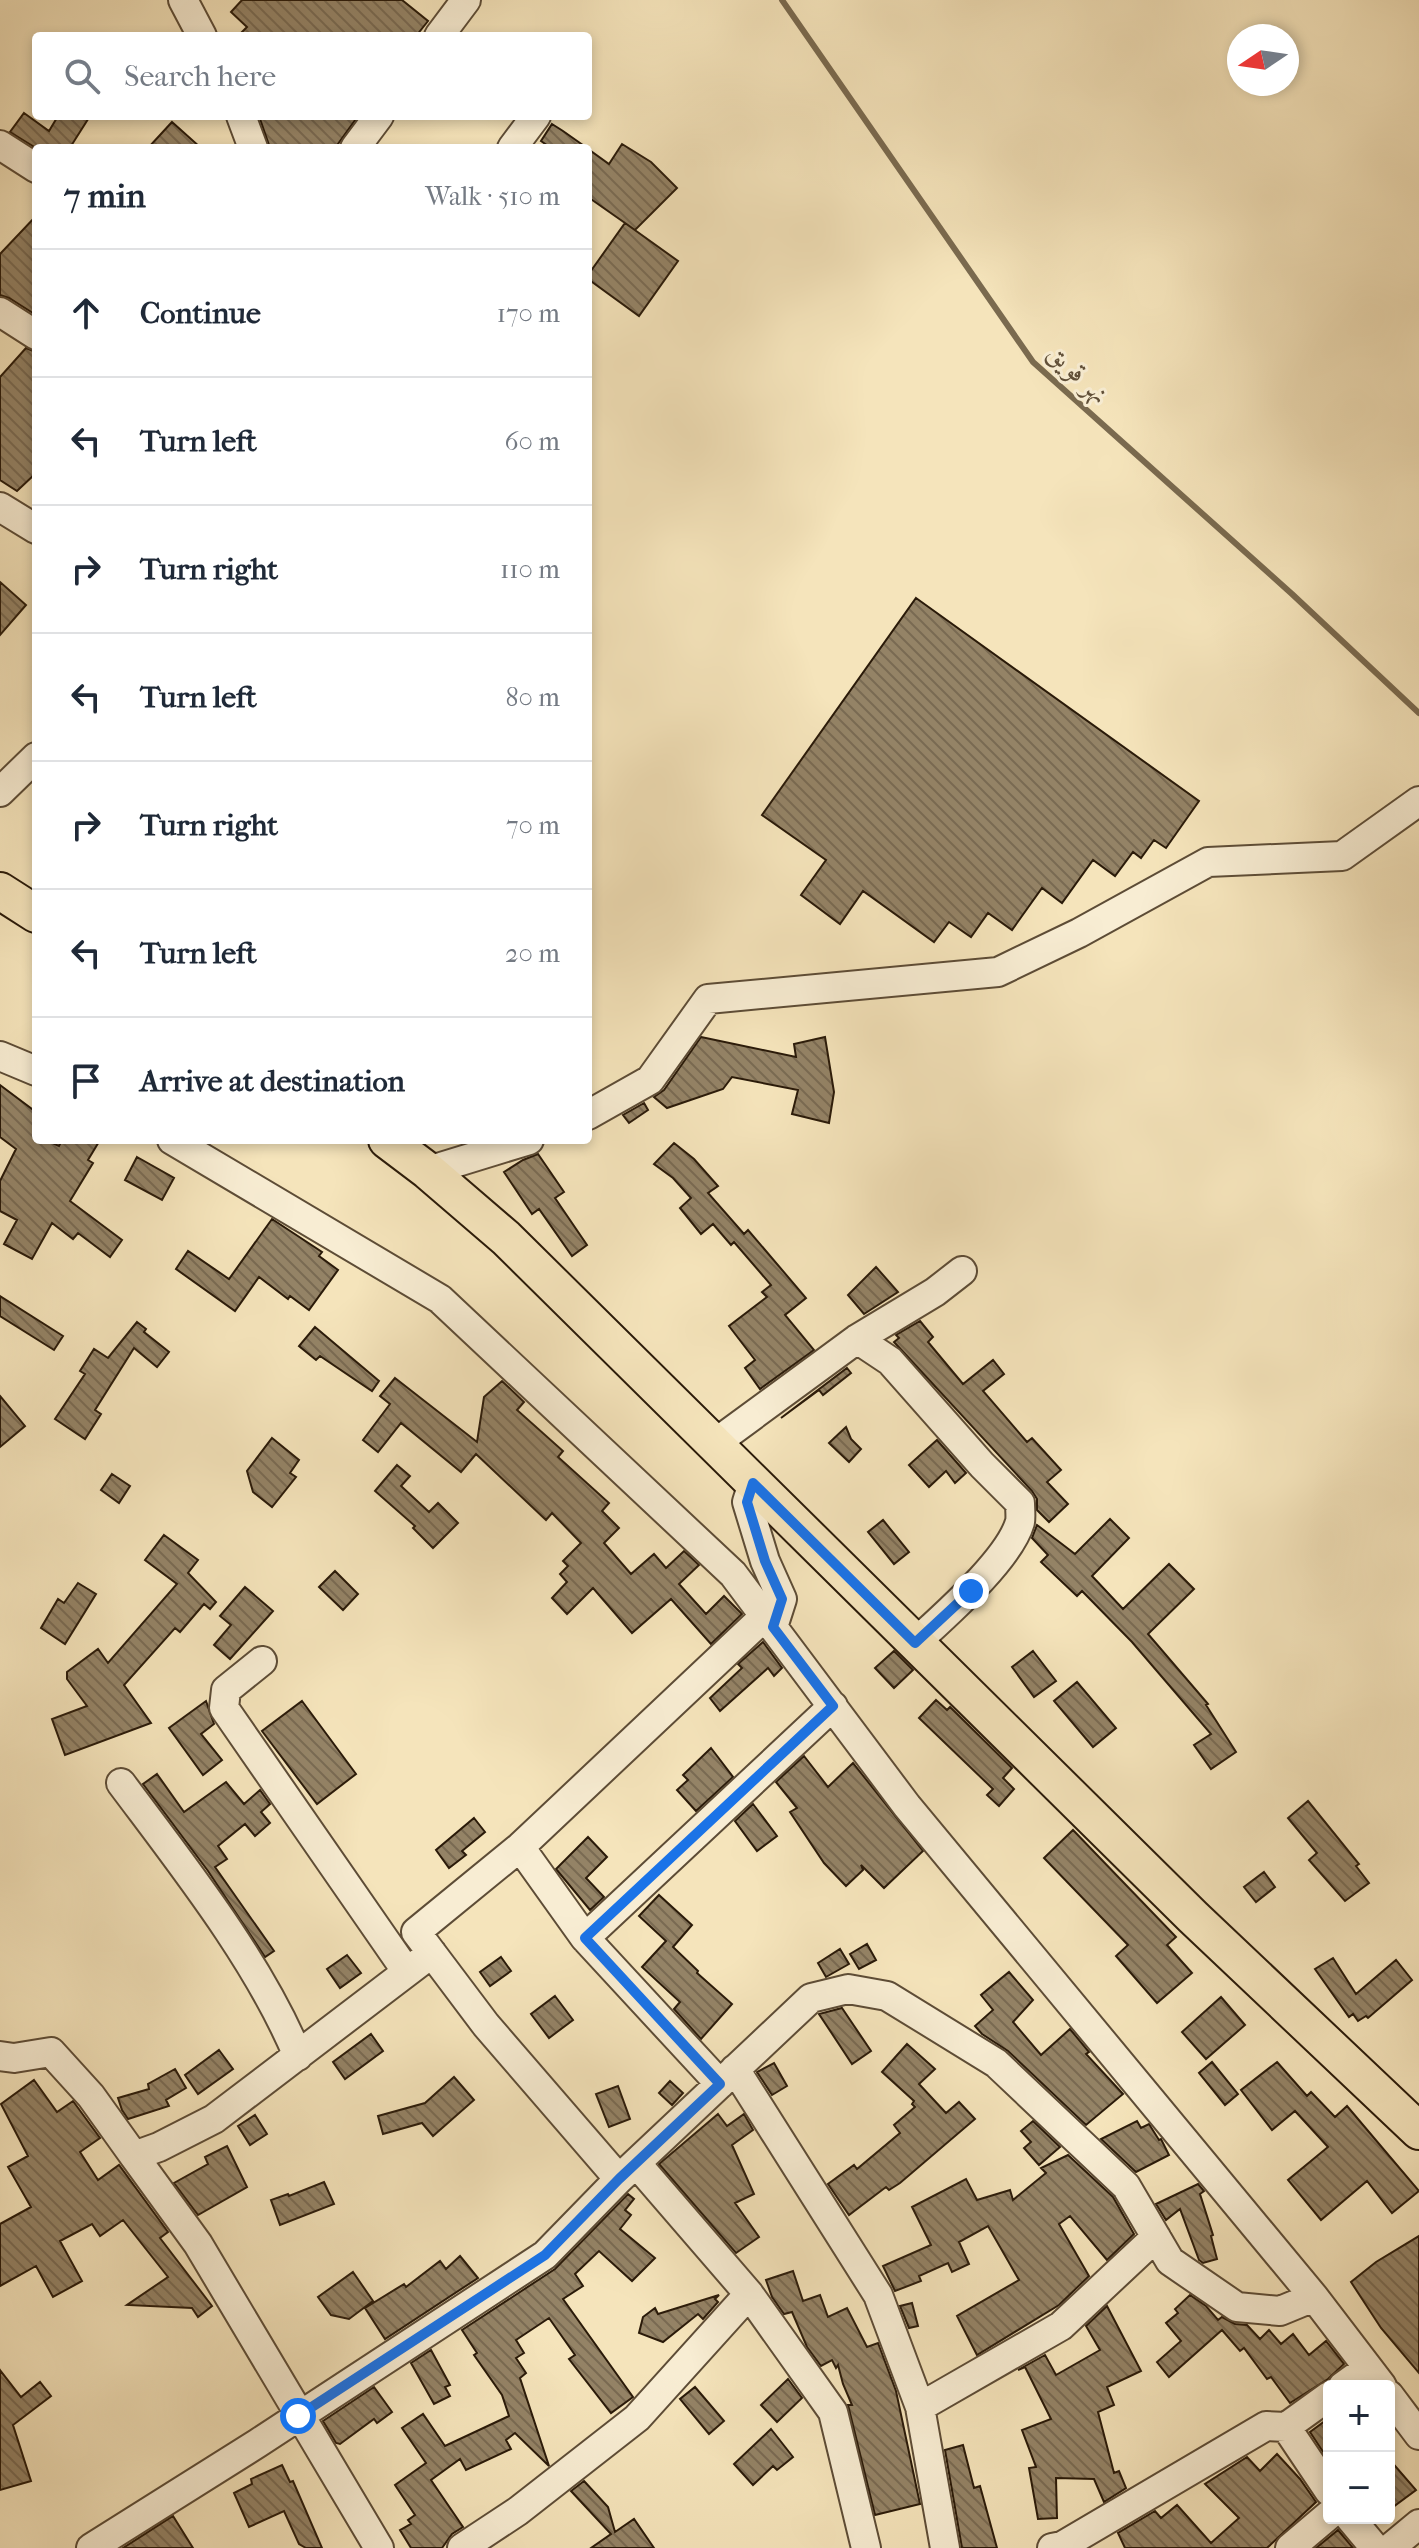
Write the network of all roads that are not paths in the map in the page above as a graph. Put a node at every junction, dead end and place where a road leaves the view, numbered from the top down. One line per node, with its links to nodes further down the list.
1 (183, 0): 3 (street)
2 (466, 0): 4 (street)
3 (200, 32)
4 (442, 32)
5 (242, 120): 8 (street)
6 (376, 120): 9 (street)
7 (533, 120): 10 (street)
8 (252, 144)
9 (358, 144)
10 (515, 144)
11 (0, 145): 12 (street)
12 (32, 165)
13 (0, 312): 14 (street)
14 (32, 332)
15 (0, 507): 16 (street)
16 (32, 527)
17 (32, 761): 18 (street)
18 (0, 792)
19 (1419, 801): 24 (street)
20 (0, 891): 21 (main road)
21 (32, 911)
22 (0, 1056): 23 (street)
23 (32, 1069)
24 (592, 1113)
25 (179, 1144): 33 (street)
26 (392, 1144): 28 (main road)
27 (516, 1144): 28 (street)
28 (428, 1171): 31 (main road)
29 (962, 1271): 30 (street)
30 (857, 1339): 31 (street); 34 (street)
31 (714, 1444): 32 (main road)
32 (753, 1483): 33 (street); 34 (main road)
33 (769, 1622): 36 (street); 38 (street)
34 (915, 1643): 46 (main road)
35 (262, 1661): 41 (street)
36 (833, 1706): 39 (street); 51 (street)
37 (121, 1783): 43 (street)
38 (520, 1847): 39 (street); 40 (street)
39 (585, 1938): 45 (street)
40 (432, 1953): 41 (street); 48 (street)
41 (407, 1972): 43 (street)
42 (0, 2034): 44 (street)
43 (298, 2056): 47 (street)
44 (7, 2057): 47 (street)
45 (728, 2077): 48 (street); 49 (street); 55 (street)
46 (1419, 2131)
47 (134, 2156): 56 (street)
48 (628, 2171): 50 (street); 56 (street)
49 (1156, 2237): 51 (street); 55 (street)
50 (749, 2294): 65 (street); 66 (street)
51 (1314, 2297): 52 (street)
52 (1375, 2377)
53 (1323, 2400): 57 (street)
54 (1395, 2403): 58 (street)
55 (920, 2407): 67 (street)
56 (298, 2416): 63 (street); 64 (street)
57 (1286, 2427): 59 (street); 68 (street)
58 (1419, 2435)
59 (1323, 2482)
60 (1323, 2520): 69 (street)
61 (1355, 2524): 70 (street)
62 (1419, 2524): 71 (street)
63 (91, 2548)
64 (379, 2548)
65 (462, 2548)
66 (866, 2548)
67 (945, 2548)
68 (1052, 2548)
69 (1290, 2548)
70 (1375, 2548)
71 (1390, 2548)

